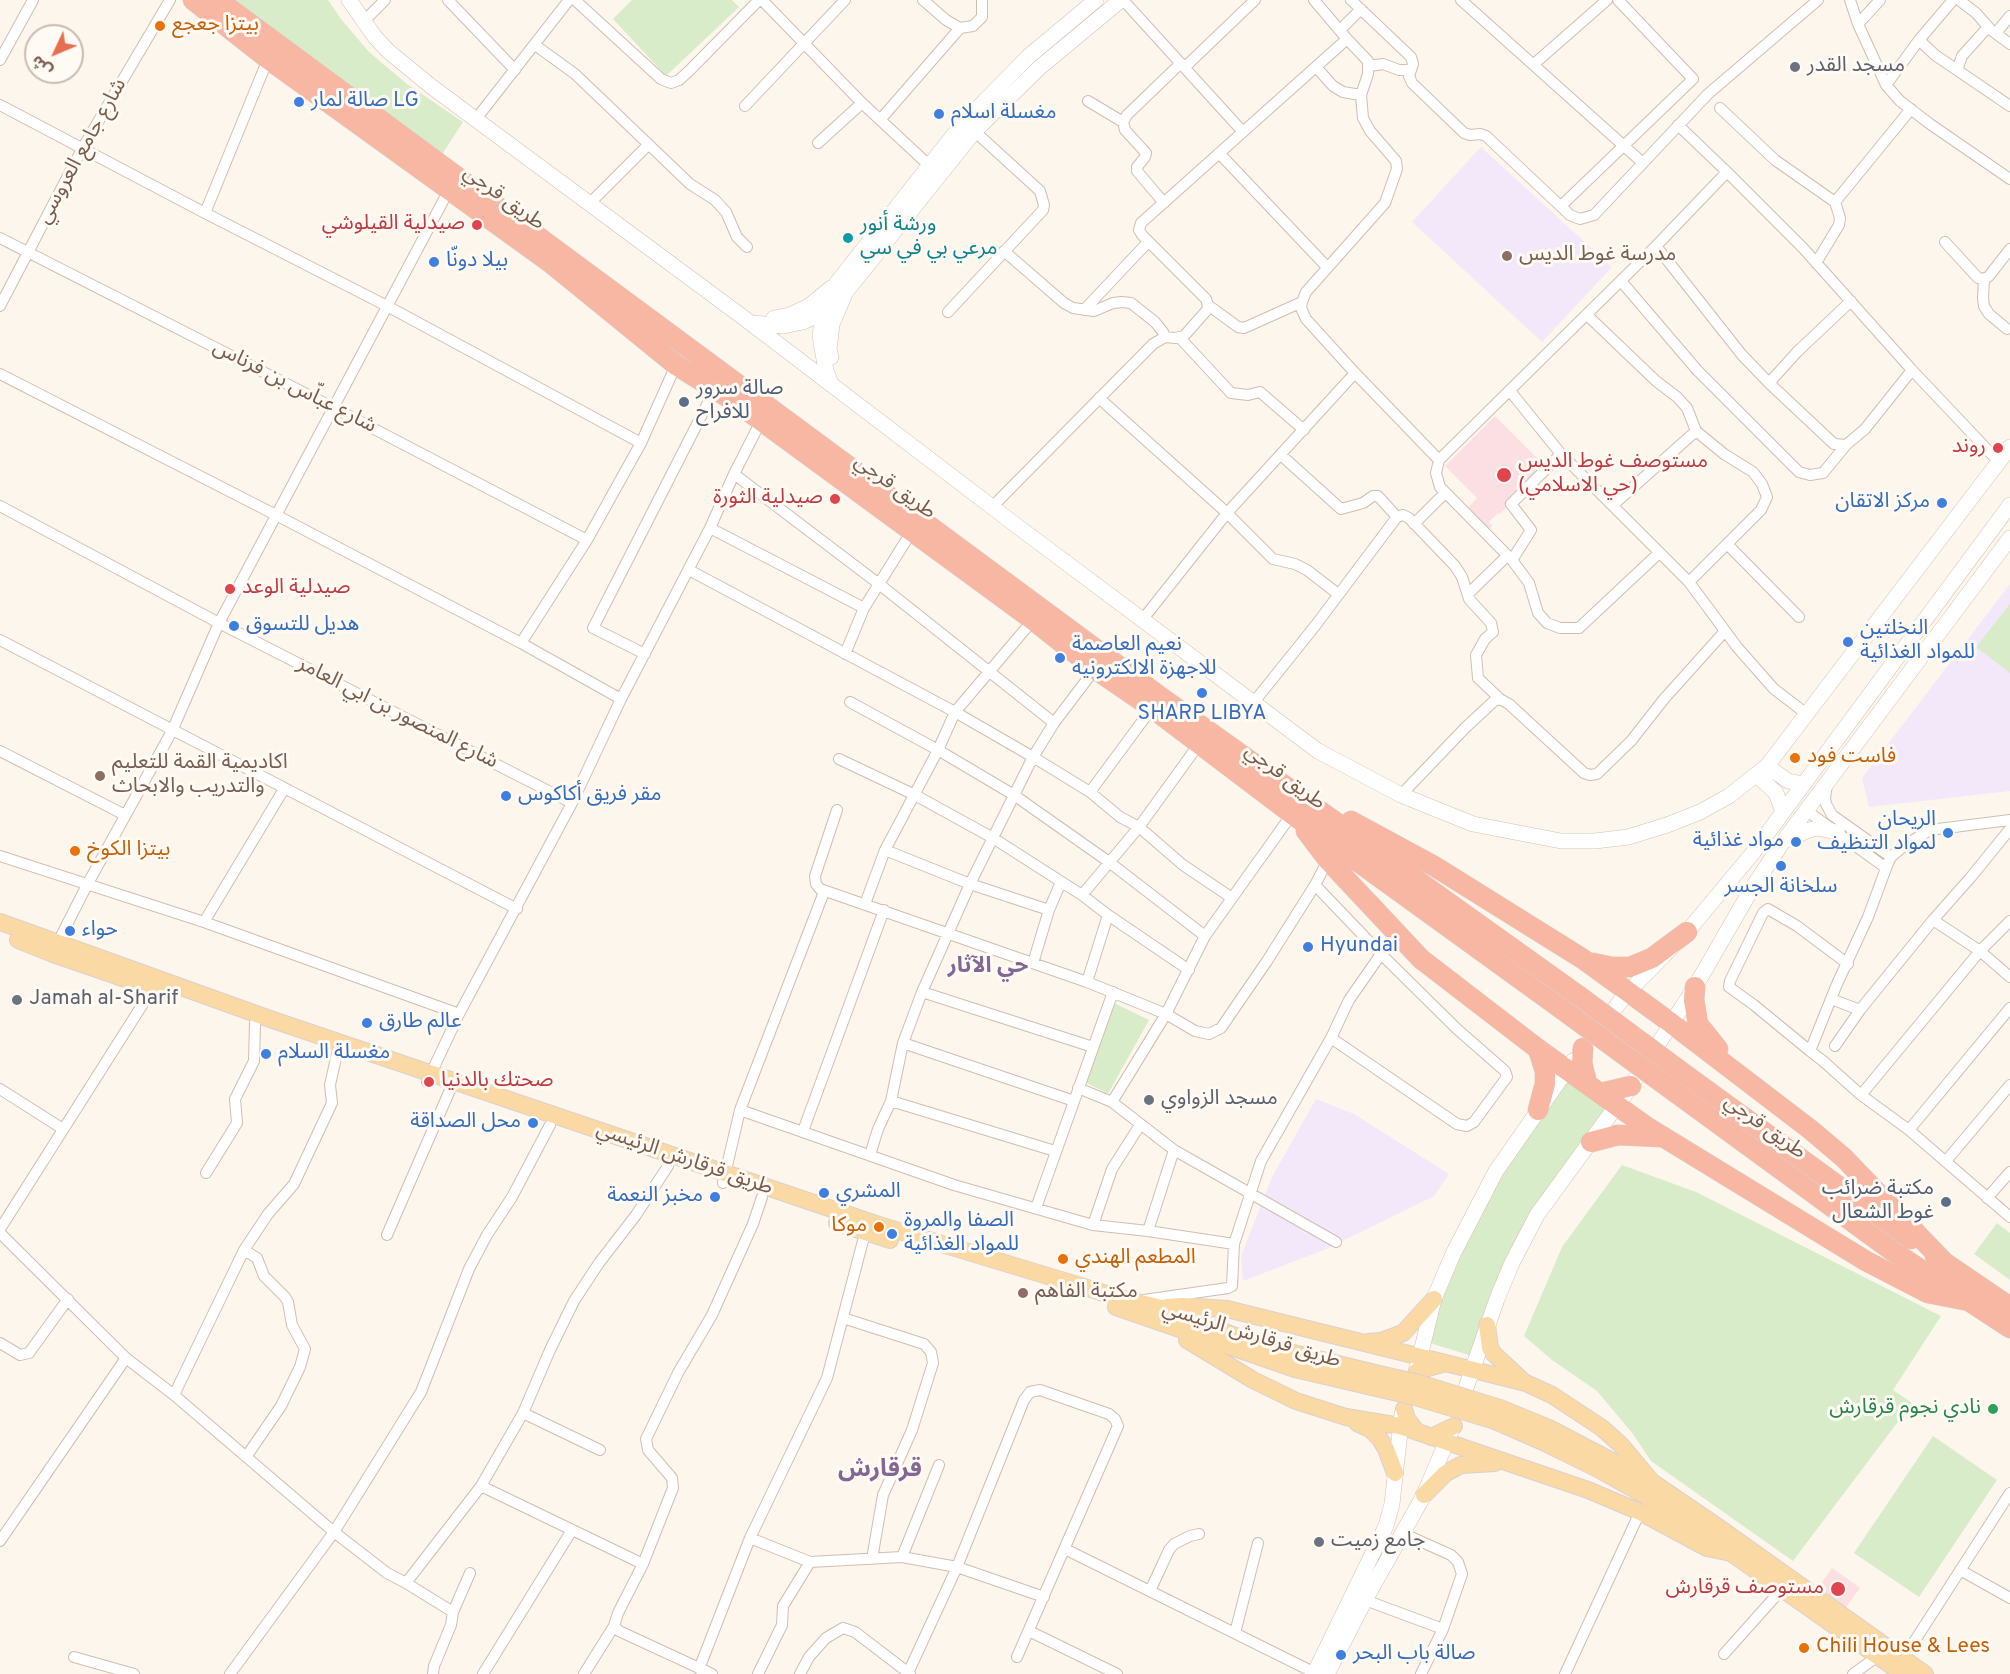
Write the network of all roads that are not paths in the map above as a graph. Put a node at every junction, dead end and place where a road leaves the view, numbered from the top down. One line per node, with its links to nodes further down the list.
1 (33, 0): 40 (street)
2 (170, 0): 66 (street, شارع جامع العروسي)
3 (193, 0): 39 (highway, طريق قرجي)
4 (218, 0): 72 (highway, طريق قرجي)
5 (349, 0): 29 (street)
6 (385, 0): 29 (street)
7 (448, 0): 45 (street)
8 (568, 0): 38 (street)
9 (575, 0): 10 (street)
10 (760, 0): 36 (street)
11 (845, 0): 36 (street)
12 (923, 0): 31 (street)
13 (982, 0): 31 (street)
14 (1096, 0): 61 (street)
15 (1122, 0): 42 (street); 61 (street)
16 (1255, 0): 42 (street)
17 (1314, 0): 32 (street)
18 (1351, 0): 27 (street)
19 (1461, 0): 41 (street)
20 (1607, 0): 41 (street)
21 (1618, 0): 65 (street)
22 (1818, 0): 60 (street)
23 (1850, 0): 30 (street)
24 (1880, 0): 30 (street)
25 (1953, 0): 35 (street)
26 (1959, 0): 33 (street)
27 (1361, 9): 32 (street); 46 (street)
28 (2010, 16): 33 (street)
29 (363, 22): 57 (street)
30 (1858, 24): 48 (street)
31 (960, 28): 58 (street)
32 (1340, 30): 34 (street)
33 (1992, 30): 37 (street); 47 (street)
34 (1347, 39): 43 (street); 44 (street)
35 (1919, 40): 47 (street); 48 (street)
36 (804, 44): 51 (street); 53 (street)
37 (2010, 44)
38 (535, 45): 45 (street); 64 (street)
39 (268, 59): 72 (highway, طريق قرجي); 77 (street)
40 (0, 60)
41 (1534, 64): 65 (street)
42 (1183, 65): 59 (street); 62 (street)
43 (1369, 66): 46 (street); 49 (street)
44 (1316, 67): 49 (street); 62 (street)
45 (515, 70): 57 (street)
46 (1410, 70): 76 (street)
47 (1957, 70): 54 (street)
48 (1886, 85): 56 (street)
49 (1361, 95): 87 (street)
50 (1088, 101): 59 (street)
51 (861, 103): 58 (street); 63 (street)
52 (0, 105): 66 (street)
53 (745, 106)
54 (2010, 106)
55 (1720, 108): 73 (street)
56 (1911, 109): 71 (street); 73 (street)
57 (476, 119): 74 (street)
58 (880, 120): 69 (street)
59 (1123, 122): 75 (street)
60 (1678, 125): 68 (street); 70 (street)
61 (969, 127): 69 (street); 84 (street)
62 (1243, 132): 67 (street)
63 (818, 143)
64 (648, 146): 74 (street); 82 (street)
65 (1623, 146): 68 (street); 76 (street)
66 (82, 149): 77 (street); 85 (street, شارع جامع العروسي)
67 (1219, 153): 75 (street); 87 (street)
68 (1643, 163): 76 (street)
69 (934, 170): 90 (street)
70 (1726, 172): 81 (street); 86 (street)
71 (2009, 176)
72 (453, 183): 95 (street); 104 (highway, طريق قرجي); 183 (highway, طريق قرجي)
73 (1835, 202): 86 (street)
74 (590, 203): 100 (street)
75 (1164, 203): 79 (street)
76 (1561, 206)
77 (205, 213): 95 (street)
78 (0, 238): 85 (street, شارع عباّس بن فرناس)
79 (1148, 242): 93 (street); 96 (street)
80 (1945, 242): 88 (street)
81 (1656, 246): 89 (street); 108 (street)
82 (747, 247)
83 (2010, 249): 88 (street)
84 (1004, 251): 96 (street); 98 (street)
85 (27, 252): 94 (street, شارع جامع العروسي); 113 (street, شارع عباّس بن فرناس)
86 (1816, 263): 91 (street)
87 (1327, 267): 92 (street)
88 (1984, 279): 101 (street)
89 (1621, 281): 99 (street); 118 (street)
90 (841, 288): 97 (street); 100 (street); 110 (street)
91 (1851, 301): 105 (street); 108 (street)
92 (1302, 302): 93 (street); 106 (street)
93 (1208, 304): 103 (street)
94 (0, 306)
95 (387, 306): 113 (street); 117 (street)
96 (1084, 310): 102 (street)
97 (822, 312): 100 (street); 110 (street)
98 (948, 312)
99 (1587, 315): 111 (street); 116 (street)
100 (747, 320): 110 (street)
101 (2007, 329)
102 (1165, 337): 103 (street); 112 (street)
103 (1180, 338): 115 (street)
104 (676, 365): 109 (highway, طريق قرجي); 117 (street)
105 (1912, 370): 118 (street); 123 (street)
106 (1355, 373): 115 (street); 122 (street)
107 (0, 374): 131 (street)
108 (1768, 383): 118 (street)
109 (715, 389): 114 (highway, طريق قرجي); 154 (street)
110 (837, 389): 129 (street)
111 (1510, 391): 120 (street); 122 (street)
112 (1099, 398): 129 (street); 130 (street)
113 (334, 408): 131 (street); 137 (street, شارع عباّس بن فرناس)
114 (761, 421): 124 (street); 135 (highway, طريق قرجي)
115 (1304, 430): 121 (street)
116 (1696, 430): 126 (street); 138 (street)
117 (641, 443): 137 (street)
118 (1846, 445)
119 (2010, 447): 123 (street)
120 (1561, 454): 126 (street); 140 (street)
121 (1281, 455): 130 (street); 132 (street)
122 (1439, 459): 125 (street)
123 (1999, 462): 164 (street)
124 (734, 474): 134 (street); 143 (street)
125 (1445, 493): 133 (street); 140 (street)
126 (1613, 505): 139 (street)
127 (2010, 505): 173 (street)
128 (0, 506): 150 (street, شارع المنصور بن ابي العامر)
129 (992, 507): 149 (street)
130 (1227, 513): 144 (street); 149 (street)
131 (276, 515): 150 (street); 153 (street)
132 (1397, 518): 133 (street); 144 (street)
133 (1414, 524): 145 (street)
134 (710, 528): 141 (street); 146 (street)
135 (912, 531): 143 (street); 148 (highway, طريق قرجي)
136 (2010, 538): 174 (street)
137 (587, 540): 153 (street)
138 (1727, 544): 142 (street); 147 (street)
139 (1659, 553): 140 (street); 142 (street)
140 (1510, 558): 145 (street)
141 (689, 570): 154 (street); 155 (street)
142 (1689, 582): 151 (street)
143 (879, 584): 146 (street); 157 (street)
144 (1338, 594): 161 (street)
145 (1468, 594): 159 (street)
146 (864, 608): 155 (street)
147 (1799, 617)
148 (1033, 620): 156 (highway, طريق قرجي); 157 (street)
149 (1143, 620): 161 (street)
150 (219, 623): 166 (street); 181 (street, شارع المنصور بن ابي العامر)
151 (1725, 631): 159 (street); 164 (street)
152 (0, 640): 166 (street)
153 (521, 643): 158 (street)
154 (645, 654): 158 (street)
155 (845, 654): 163 (street)
156 (1095, 669): 162 (highway, طريق قرجي); 165 (street)
157 (990, 672): 163 (street); 165 (street)
158 (621, 699): 181 (street)
159 (1500, 699): 180 (street)
160 (850, 702): 168 (street)
161 (1254, 702): 180 (street)
162 (1152, 708): 167 (highway, طريق قرجي); 177 (street)
163 (955, 712): 168 (street); 170 (street)
164 (1808, 715): 172 (street)
165 (1054, 723): 170 (street)
166 (172, 731): 176 (street); 186 (street)
167 (1199, 744): 187 (highway, طريق قرجي); 189 (street)
168 (938, 750): 178 (street); 179 (street)
169 (0, 751): 186 (street)
170 (1033, 757): 177 (street); 179 (street)
171 (840, 759): 178 (street)
172 (1762, 770): 175 (street); 180 (street); 185 (street)
173 (1812, 771): 174 (street); 175 (street)
174 (1828, 783): 184 (street); 196 (street)
175 (1803, 784): 185 (street)
176 (284, 789): 208 (street); 215 (street)
177 (1090, 792): 189 (street)
178 (915, 795): 192 (street); 194 (street)
179 (1014, 795): 192 (street); 198 (street)
180 (1401, 795)
181 (572, 803): 208 (street)
182 (837, 810): 204 (street)
183 (1317, 810): 223 (highway); 293 (highway, طريق قرجي, bridge)
184 (1807, 811): 191 (street); 193 (street)
185 (1783, 812): 217 (street)
186 (125, 815): 202 (street)
187 (1296, 817): 197 (highway); 206 (street); 297 (highway, طريق قرجي, bridge)
188 (2010, 820): 196 (street)
189 (1139, 828): 198 (street); 206 (street)
190 (2010, 829): 212 (street)
191 (1837, 832): 193 (street); 199 (street)
192 (993, 838): 200 (street); 201 (street)
193 (1782, 843): 229 (street)
194 (885, 850): 201 (street); 207 (street)
195 (0, 856): 202 (street)
196 (1891, 857): 199 (street)
197 (1328, 860): 203 (street); 247 (highway)
198 (1109, 862): 205 (street); 219 (street)
199 (1886, 868): 225 (street)
200 (1061, 882): 205 (street); 210 (street)
201 (970, 884): 210 (street); 218 (street)
202 (87, 885): 215 (street); 220 (street)
203 (1316, 885): 222 (street); 238 (street)
204 (825, 892): 207 (street); 263 (street)
205 (1083, 895): 211 (street)
206 (1232, 898): 219 (street)
207 (865, 904): 209 (street)
208 (517, 909): 237 (street)
209 (884, 910): 218 (street); 269 (street)
210 (1049, 910): 224 (street)
211 (1108, 915): 226 (street); 228 (street)
212 (1933, 920): 221 (street); 236 (street)
213 (2010, 921): 221 (street)
214 (0, 922): 220 (main road, طريق قرقارش الرئيسي)
215 (204, 922): 237 (street)
216 (0, 932): 220 (main road, طريق قرقارش الرئيسي)
217 (1687, 932): 223 (highway); 234 (street)
218 (948, 933): 224 (street); 231 (street)
219 (1204, 936): 226 (street)
220 (55, 948): 230 (main road, طريق قرقارش الرئيسي); 251 (main road, طريق قرقارش الرئيسي)
221 (1980, 951): 227 (street); 258 (street)
222 (1381, 954): 241 (street); 241 (street)
223 (1583, 958): 234 (highway)
224 (1033, 963): 228 (street)
225 (1848, 964): 233 (street); 248 (street)
226 (1189, 970): 238 (street)
227 (2010, 977)
228 (1087, 982): 232 (street)
229 (1695, 987): 240 (street); 249 (highway)
230 (153, 988): 239 (main road, طريق قرقارش الرئيسي); 267 (street)
231 (922, 992): 242 (street); 244 (street)
232 (1113, 992): 238 (street); 244 (street)
233 (1831, 999): 236 (street); 248 (street)
234 (1629, 1000): 240 (highway); 245 (street)
235 (2010, 1008): 268 (street)
236 (1860, 1010): 243 (street)
237 (459, 1014): 251 (street)
238 (1166, 1014): 261 (street)
239 (255, 1023): 246 (main road, طريق قرقارش الرئيسي); 278 (street)
240 (1664, 1025): 249 (highway); 253 (street)
241 (1331, 1038): 280 (street)
242 (903, 1043): 259 (street); 260 (street)
243 (1835, 1046)
244 (1093, 1047): 254 (street)
245 (1583, 1048): 250 (street); 255 (highway)
246 (338, 1049): 251 (main road, طريق قرقارش الرئيسي); 292 (street)
247 (1538, 1049): 250 (highway); 264 (highway)
248 (1810, 1051): 258 (street)
249 (1723, 1063): 293 (highway)
250 (1567, 1069): 255 (highway); 264 (street)
251 (429, 1077): 257 (main road, طريق قرقارش الرئيسي); 279 (main road, طريق قرقارش الرئيسي)
252 (2010, 1085): 275 (street)
253 (1631, 1086): 255 (highway); 262 (street)
254 (1078, 1088): 260 (street); 261 (street)
255 (1594, 1088): 262 (highway)
256 (0, 1089): 267 (street)
257 (450, 1090): 265 (main road, طريق قرقارش الرئيسي); 289 (street)
258 (1861, 1095): 268 (street)
259 (891, 1101): 273 (street); 274 (street)
260 (1074, 1101): 273 (street)
261 (1112, 1102): 266 (street)
262 (1617, 1105): 270 (highway); 271 (street)
263 (740, 1110): 269 (street); 279 (street)
264 (1538, 1110): 295 (street)
265 (550, 1125): 276 (main road, طريق قرقارش الرئيسي); 328 (street)
266 (1140, 1125): 272 (street); 285 (street)
267 (63, 1129): 286 (street)
268 (1909, 1130): 275 (street)
269 (803, 1131): 274 (street)
270 (1662, 1137): 271 (highway); 297 (highway)
271 (1591, 1142): 301 (street)
272 (1174, 1150): 280 (street); 287 (street)
273 (1055, 1151): 283 (street)
274 (870, 1155): 283 (street)
275 (1946, 1161): 282 (street)
276 (668, 1166): 279 (main road, طريق قرقارش الرئيسي); 311 (street)
277 (2010, 1172): 282 (street)
278 (206, 1173)
279 (724, 1178): 281 (main road, طريق قرقارش الرئيسي); 296 (main road, طريق قرقارش الرئيسي)
280 (1250, 1192): 290 (street); 291 (street)
281 (762, 1197): 288 (main road, طريق قرقارش الرئيسي); 339 (street)
282 (1987, 1198): 284 (street)
283 (1036, 1208): 285 (street)
284 (2010, 1217)
285 (1093, 1225): 287 (street)
286 (0, 1231): 294 (street)
287 (1148, 1231): 291 (street)
288 (865, 1233): 299 (main road, طريق قرقارش الرئيسي); 300 (street)
289 (387, 1235)
290 (1336, 1242)
291 (1234, 1244): 296 (street)
292 (244, 1250): 309 (street); 318 (street)
293 (1945, 1263): 298 (highway, طريق قرجي)
294 (68, 1299): 303 (street); 305 (street)
295 (1434, 1299): 304 (main road); 306 (street)
296 (1133, 1301): 299 (main road, طريق قرقارش الرئيسي)
297 (1969, 1301): 302 (highway, طريق قرجي)
298 (2010, 1307)
299 (1158, 1314): 304 (main road); 312 (main road, طريق قرقارش الرئيسي, bridge); 313 (main road)
300 (843, 1318): 331 (street); 337 (street)
301 (1487, 1325): 307 (street); 308 (main road)
302 (2010, 1328)
303 (0, 1343)
304 (1359, 1343): 306 (main road)
305 (126, 1358): 309 (street); 332 (street)
306 (1418, 1364): 307 (main road); 310 (street)
307 (1470, 1376): 308 (main road); 315 (street)
308 (1526, 1383): 322 (main road)
309 (174, 1395): 318 (street)
310 (1404, 1409): 314 (street); 316 (main road)
311 (523, 1413): 317 (street); 323 (street)
312 (1497, 1414): 322 (main road); 335 (main road)
313 (1346, 1417): 314 (main road); 321 (main road)
314 (1400, 1426): 316 (main road); 321 (street)
315 (1454, 1426): 316 (main road)
316 (1431, 1437): 319 (main road); 325 (street)
317 (600, 1450)
318 (246, 1457): 328 (street)
319 (1508, 1462): 325 (main road); 326 (main road)
320 (939, 1466): 336 (street)
321 (1395, 1473): 370 (street)
322 (1652, 1482): 358 (main road)
323 (481, 1486): 327 (street); 343 (street)
324 (2010, 1493): 341 (street)
325 (1424, 1496): 329 (street)
326 (1640, 1512): 335 (main road); 372 (street)
327 (572, 1530): 339 (street); 364 (street)
328 (334, 1533): 343 (street); 362 (street)
329 (1402, 1533): 348 (street); 351 (street)
330 (1199, 1534): 345 (street)
331 (750, 1538): 338 (street); 359 (street)
332 (0, 1541)
333 (1258, 1543): 353 (street)
334 (1065, 1549): 340 (street); 345 (street); 346 (street)
335 (1731, 1553): 344 (main road)
336 (902, 1557): 337 (street); 340 (street)
337 (872, 1559): 338 (street)
338 (810, 1563): 367 (street)
339 (643, 1564): 350 (street)
340 (957, 1567): 346 (street); 360 (street)
341 (1960, 1570): 347 (street); 358 (street)
342 (470, 1573): 349 (street)
343 (406, 1583): 349 (street)
344 (1782, 1589): 354 (street); 355 (main road)
345 (1150, 1591): 353 (street)
346 (1044, 1597): 352 (street)
347 (2010, 1598)
348 (1365, 1600): 351 (street); 370 (street)
349 (453, 1612): 363 (street)
350 (614, 1626): 359 (street); 365 (street)
351 (1443, 1629): 371 (street)
352 (1029, 1631): 357 (street); 369 (street)
353 (1235, 1633): 370 (street)
354 (1724, 1653)
355 (1878, 1656): 358 (main road); 373 (street)
356 (74, 1657): 361 (street)
357 (1017, 1657)
358 (1903, 1667): 374 (main road)
359 (699, 1669): 366 (street)
360 (909, 1673): 368 (street)
361 (134, 1674)
362 (230, 1674)
363 (433, 1674)
364 (483, 1674)
365 (584, 1674)
366 (712, 1674)
367 (758, 1674)
368 (801, 1674)
369 (1117, 1674)
370 (1319, 1674)
371 (1421, 1674)
372 (1565, 1674)
373 (1853, 1674)
374 (1924, 1674)

